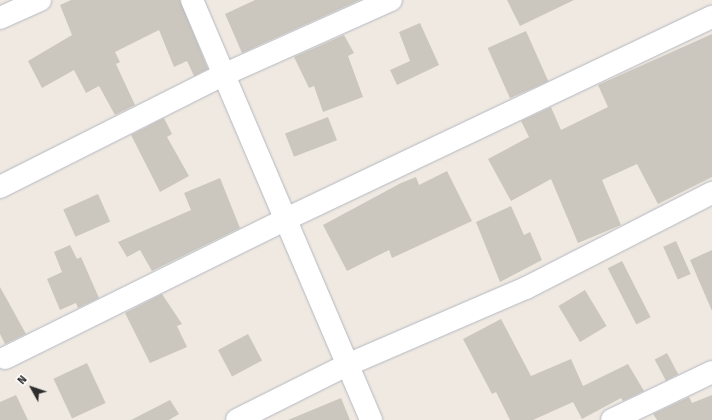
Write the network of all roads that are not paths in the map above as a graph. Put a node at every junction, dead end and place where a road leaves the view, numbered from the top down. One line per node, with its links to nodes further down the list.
1 (40, 0): 5 (street)
2 (192, 0): 6 (street)
3 (391, 0): 6 (street)
4 (712, 17): 9 (street)
5 (0, 18)
6 (223, 75): 7 (street); 9 (street)
7 (0, 188)
8 (712, 193): 11 (street)
9 (284, 220): 10 (street); 11 (street)
10 (5, 358)
11 (347, 365): 13 (street); 14 (street)
12 (712, 372): 15 (street)
13 (237, 420)
14 (371, 420)
15 (612, 420)

